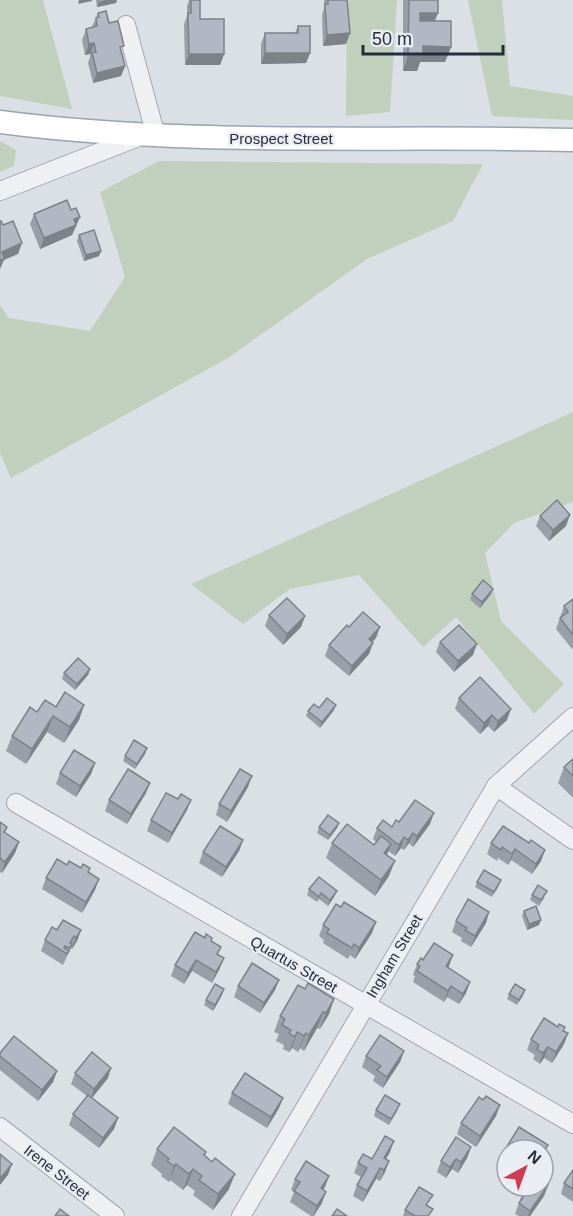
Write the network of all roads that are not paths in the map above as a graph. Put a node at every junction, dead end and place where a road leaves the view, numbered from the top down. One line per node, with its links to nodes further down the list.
1 (126, 25): 3 (street)
2 (0, 122): 3 (main road)
3 (149, 136): 4 (main road, Prospect Street); 5 (street, Prospect Street)
4 (573, 140)
5 (0, 191)
6 (573, 717): 7 (street, Ingham Street)
7 (496, 786): 9 (street); 10 (street, Ingham Street)
8 (16, 803): 10 (street, Quartus Street)
9 (573, 840)
10 (366, 1005): 11 (street, Quartus Street); 14 (street, Ingham Street)
11 (573, 1124)
12 (0, 1127): 13 (street, Irene Street)
13 (115, 1216)
14 (241, 1216)

